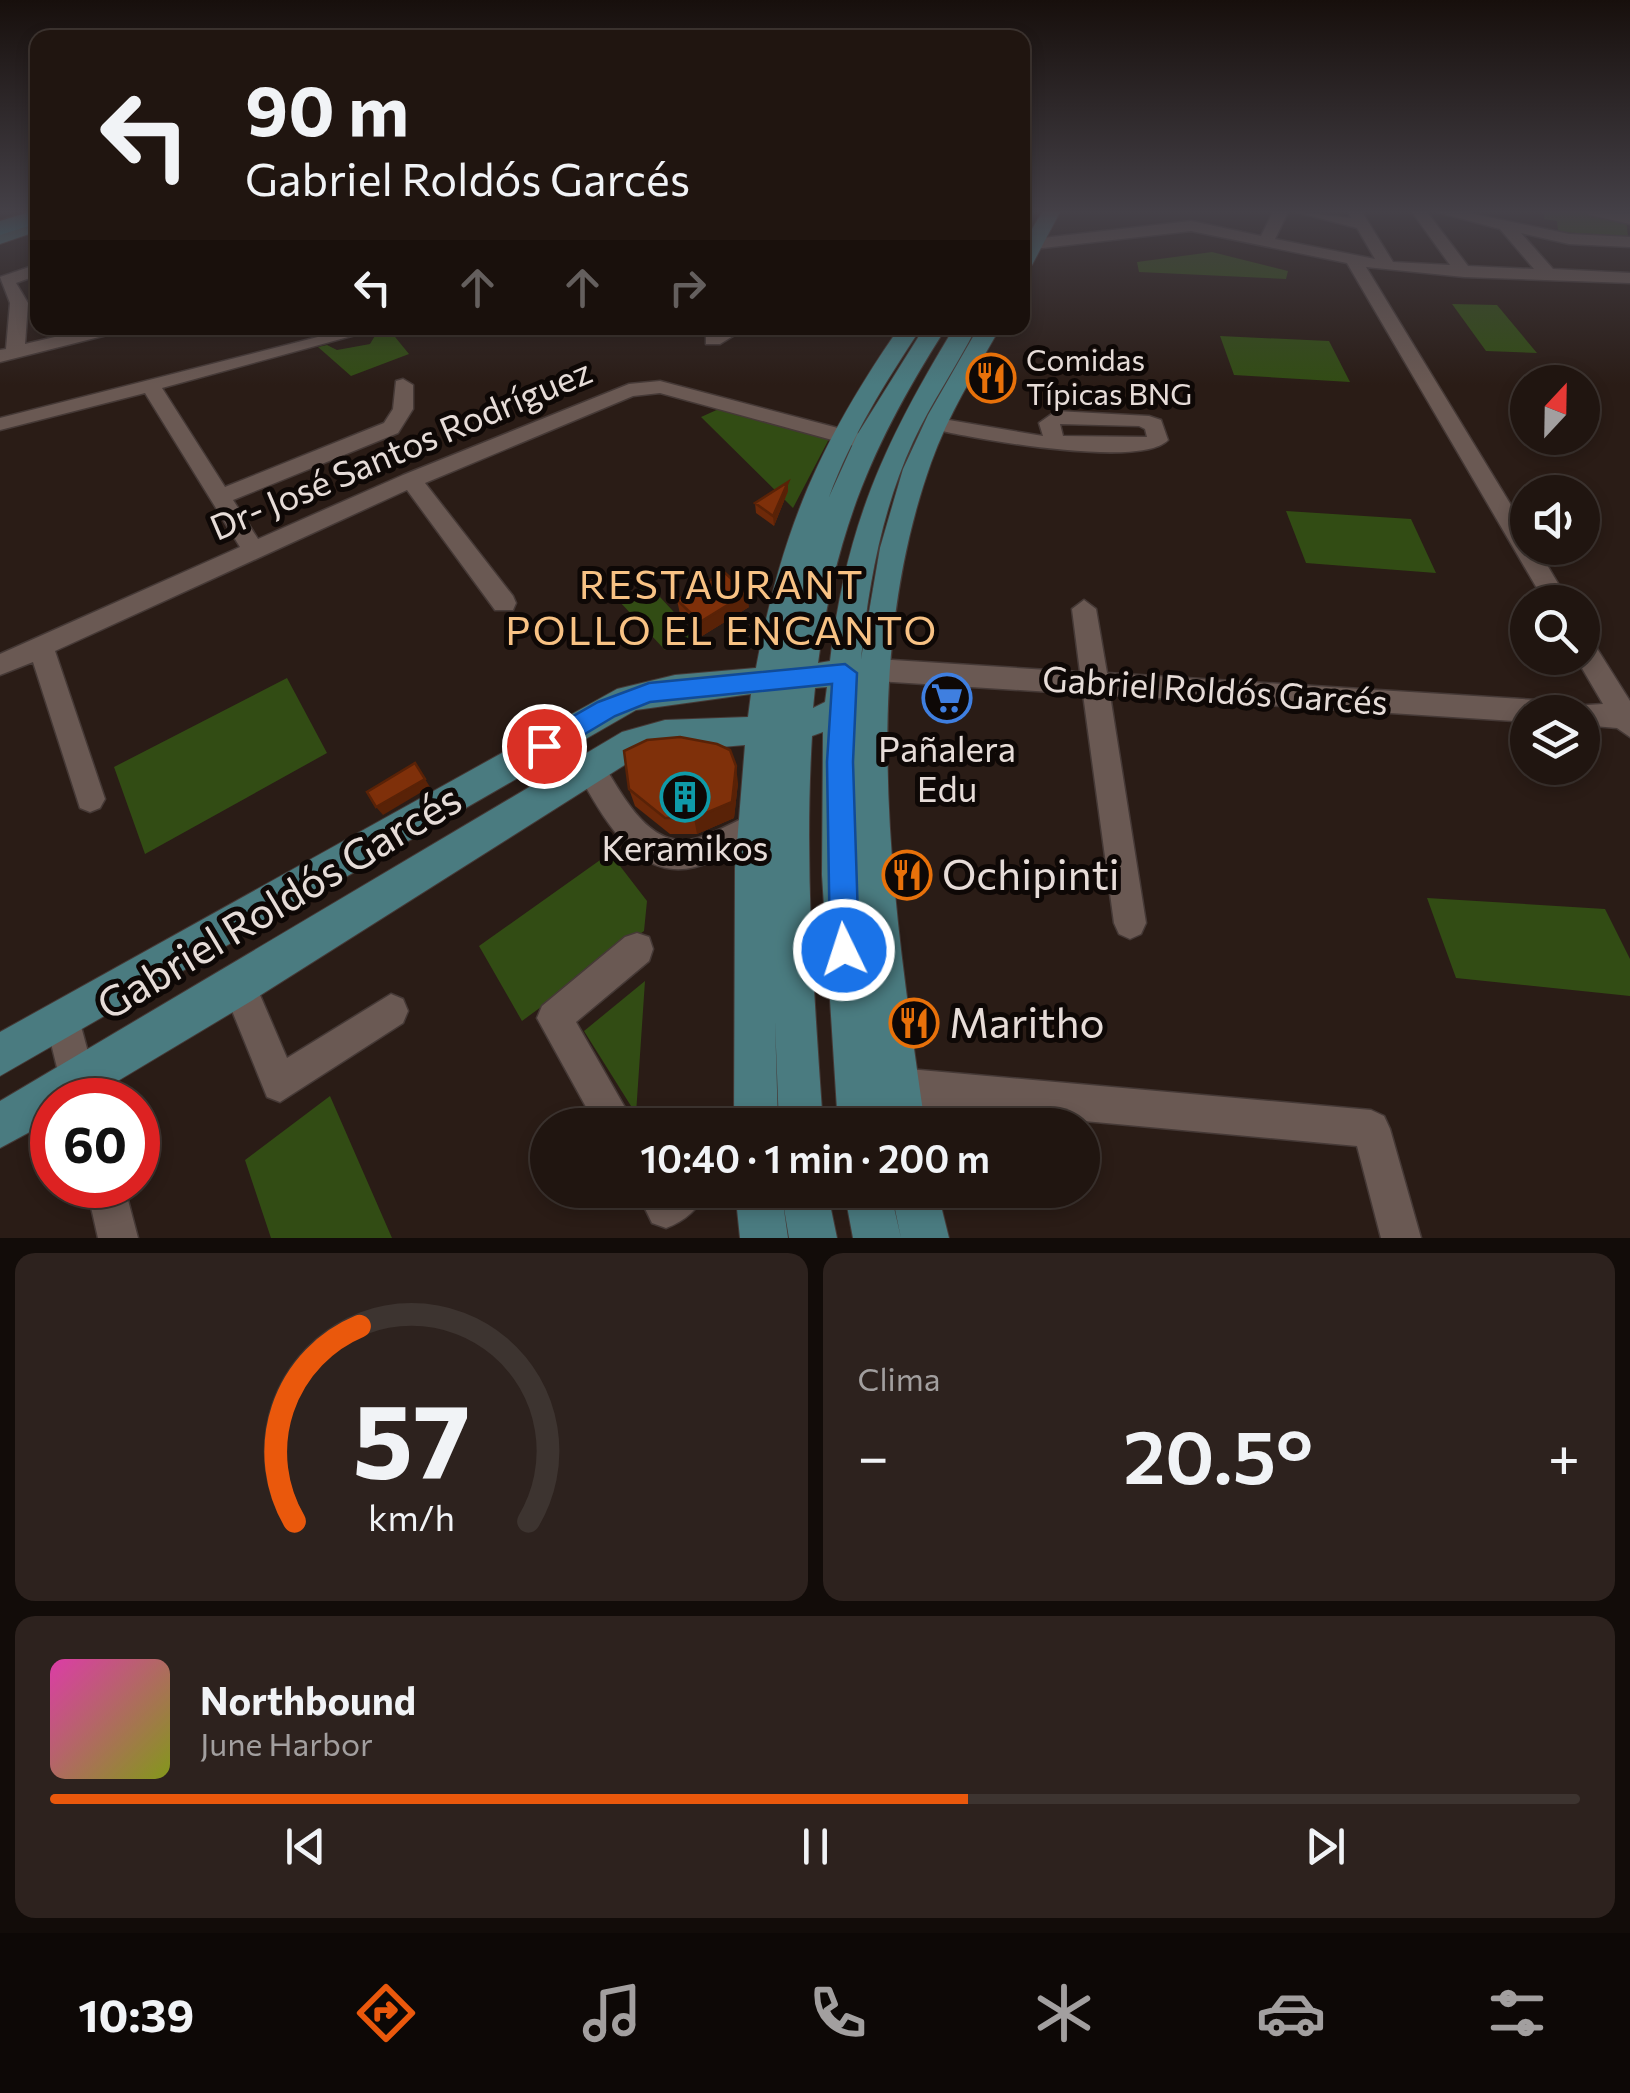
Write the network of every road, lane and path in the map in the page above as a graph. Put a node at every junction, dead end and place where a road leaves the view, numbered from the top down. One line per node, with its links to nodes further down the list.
1 (1359, 270): 27 (street)
2 (1430, 270): 5 (street)
3 (1545, 270): 6 (street)
4 (30, 272): 16 (street)
5 (1464, 272): 6 (street)
6 (1550, 275): 7 (street)
7 (1630, 278)
8 (85, 335): 16 (street)
9 (345, 335): 18 (street)
10 (723, 335): 15 (street)
11 (906, 335): 21 (main road)
12 (930, 335): 21 (main road)
13 (961, 335): 25 (main road)
14 (984, 335): 20 (main road)
15 (713, 340)
16 (8, 354)
17 (403, 385): 24 (street)
18 (151, 386): 19 (street); 24 (street)
19 (0, 424)
20 (937, 424): 22 (street); 25 (main road)
21 (854, 440): 23 (street, Dr- José Santos Rodríguez); 33 (main road)
22 (1055, 442)
23 (411, 480): 26 (street, Dr- José Santos Rodríguez); 28 (street)
24 (220, 497): 26 (street)
25 (887, 516): 34 (main road)
26 (254, 551): 30 (street, Dr- José Santos Rodríguez)
27 (1547, 585)
28 (504, 603)
29 (1084, 609): 35 (street)
30 (41, 647): 31 (street, Dr- José Santos Rodríguez); 41 (street)
31 (0, 665)
32 (1600, 675): 38 (street)
33 (787, 679): 34 (main road, Gabriel Roldós Garcés); 39 (main road); 47 (main road, Gabriel Roldós Garcés)
34 (855, 684): 35 (street, Gabriel Roldós Garcés); 39 (main road, Gabriel Roldós Garcés); 51 (main road); 52 (main road)
35 (1094, 684): 36 (street, Gabriel Roldós Garcés); 43 (street)
36 (1510, 709)
37 (1600, 716): 38 (street)
38 (1628, 720)
39 (781, 730): 40 (main road, Gabriel Roldós Garcés); 42 (main road); 55 (main road)
40 (590, 768): 42 (street); 45 (main road, Gabriel Roldós Garcés)
41 (90, 799)
42 (757, 826): 54 (main road)
43 (1130, 923)
44 (636, 949): 53 (street)
45 (239, 986): 46 (street); 50 (main road, Gabriel Roldós Garcés)
46 (391, 1011)
47 (62, 1019): 48 (main road, Gabriel Roldós Garcés); 49 (street)
48 (0, 1055)
49 (77, 1078)
50 (97, 1078)
51 (856, 1082): 52 (street); 56 (main road)
52 (898, 1086): 57 (main road); 70 (street)
53 (607, 1108)
54 (756, 1108)
55 (799, 1108)
56 (858, 1108)
57 (901, 1108)
58 (30, 1112): 59 (main road, Gabriel Roldós Garcés)
59 (0, 1126)
60 (111, 1208): 65 (street)
61 (760, 1208): 66 (main road)
62 (807, 1208): 67 (main road)
63 (871, 1208): 68 (main road)
64 (918, 1208): 69 (main road)
65 (118, 1238)
66 (764, 1238)
67 (813, 1238)
68 (877, 1238)
69 (925, 1238)
70 (1400, 1238)

